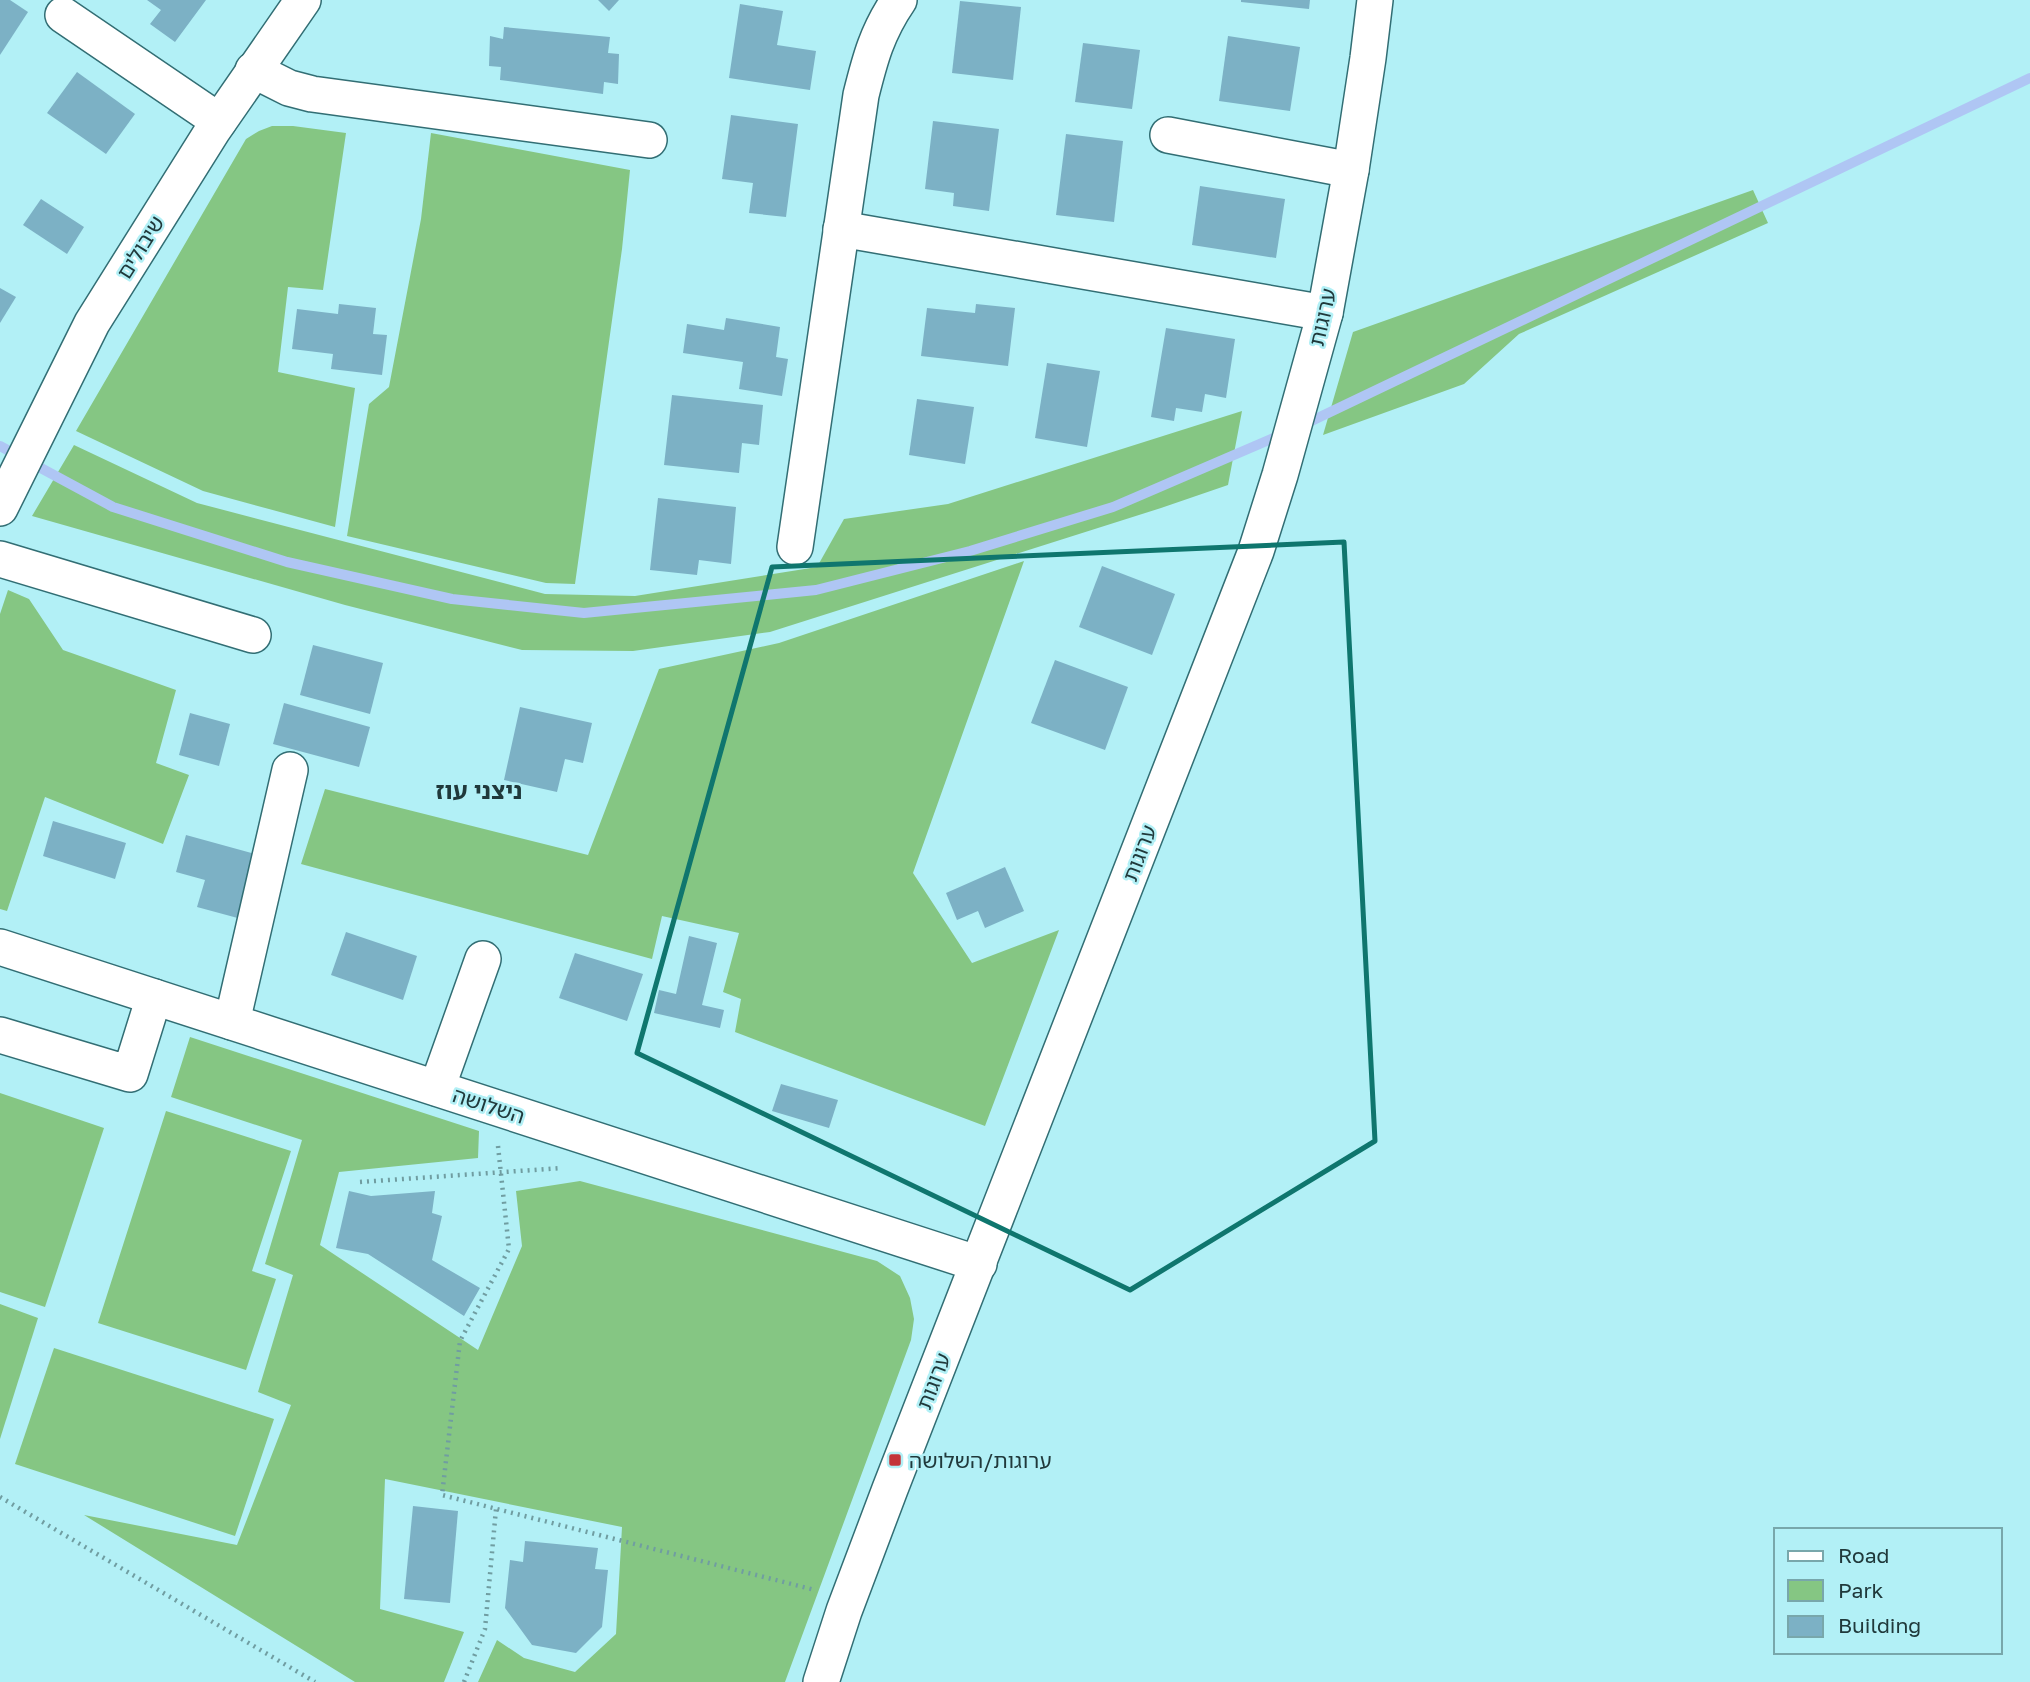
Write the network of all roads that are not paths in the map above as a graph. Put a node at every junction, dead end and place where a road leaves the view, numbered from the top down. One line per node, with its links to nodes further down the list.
1 (303, 0): 5 (street, שיבולים)
2 (898, 0): 10 (street)
3 (1375, 0): 9 (street, ערוגות)
4 (63, 15): 6 (street)
5 (253, 69): 6 (street, שיבולים); 8 (street)
6 (219, 121): 12 (street, שיבולים)
7 (1168, 135): 9 (street)
8 (649, 141)
9 (1351, 170): 11 (street, ערוגות)
10 (841, 229): 11 (street); 13 (street)
11 (1325, 313): 23 (street, ערוגות)
12 (0, 508)
13 (795, 547)
14 (0, 559): 15 (street)
15 (253, 635)
16 (290, 770): 20 (street)
17 (0, 947): 19 (street, השלושה)
18 (483, 959): 22 (street)
19 (154, 997): 20 (street, השלושה); 21 (street)
20 (232, 1022): 22 (street, השלושה)
21 (0, 1035)
22 (437, 1088): 23 (street, השלושה)
23 (979, 1264): 24 (street, ערוגות)
24 (821, 1682)

